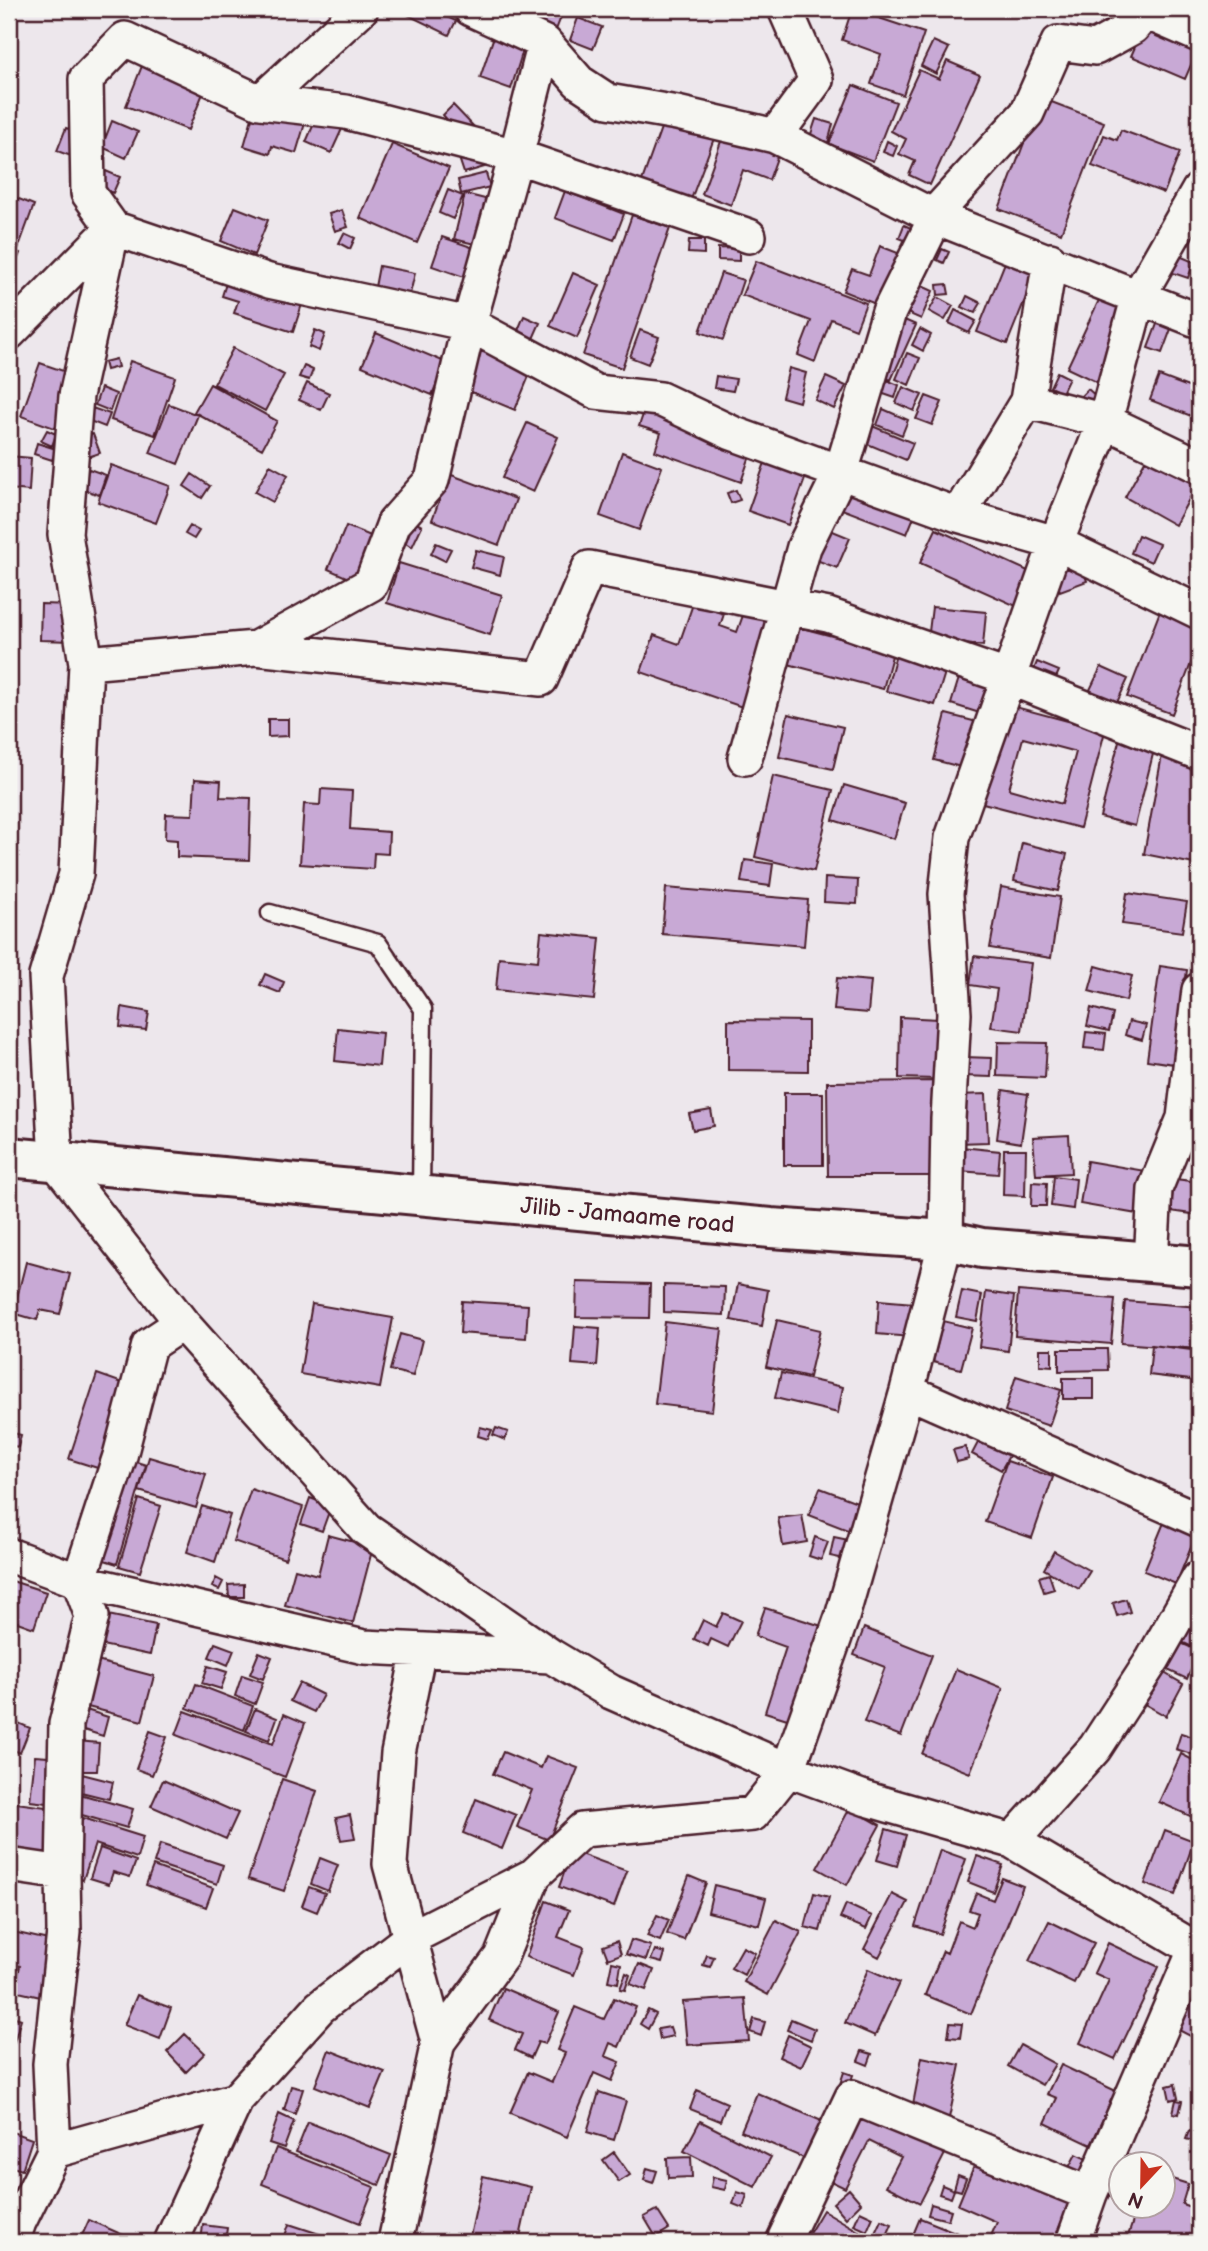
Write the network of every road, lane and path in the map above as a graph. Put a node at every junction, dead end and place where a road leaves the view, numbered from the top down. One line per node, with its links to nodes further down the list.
1 (361, 9): 6 (street)
2 (471, 9): 5 (street)
3 (785, 9): 7 (street)
4 (1199, 35): 10 (street)
5 (545, 43): 7 (street); 8 (street)
6 (260, 102): 8 (street); 11 (street)
7 (775, 136): 10 (street)
8 (516, 156): 12 (street); 16 (street)
9 (1199, 190): 14 (street)
10 (933, 216): 13 (street); 21 (street)
11 (113, 228): 16 (street); 17 (street); 27 (street)
12 (749, 236)
13 (1050, 260): 14 (street); 18 (street)
14 (1139, 295): 15 (street); 19 (street)
15 (1199, 321)
16 (468, 324): 21 (street); 26 (street)
17 (9, 334)
18 (1027, 401): 19 (street); 22 (street)
19 (1105, 421): 20 (street); 23 (street)
20 (1199, 466)
21 (841, 472): 22 (street); 24 (street)
22 (958, 515): 23 (street)
23 (1056, 543): 25 (street); 28 (street)
24 (787, 607): 26 (street); 28 (street); 30 (street)
25 (1199, 612)
26 (256, 648): 27 (street)
27 (86, 663): 34 (street)
28 (1010, 678): 29 (street); 36 (street)
29 (1199, 753)
30 (745, 758)
31 (270, 913): 35 (lane)
32 (1199, 990): 37 (street)
33 (9, 1157): 34 (main road, Jilib - Jamaame road)
34 (56, 1162): 35 (main road, Jilib - Jamaame road); 39 (street)
35 (421, 1196): 36 (main road, Jilib - Jamaame road)
36 (946, 1240): 37 (main road, Jilib - Jamaame road); 40 (street)
37 (1151, 1262): 38 (main road, Jilib - Jamaame road)
38 (1199, 1266)
39 (182, 1323): 44 (street); 46 (street)
40 (907, 1391): 41 (street); 47 (street)
41 (1199, 1520)
42 (9, 1555): 44 (street)
43 (1199, 1578): 48 (street)
44 (79, 1581): 45 (street); 50 (street)
45 (419, 1650): 46 (street); 52 (street)
46 (551, 1656): 47 (street)
47 (788, 1770): 48 (street); 51 (street)
48 (1012, 1841): 53 (street)
49 (9, 1865): 50 (street)
50 (63, 1873): 56 (street)
51 (534, 1875): 52 (street); 54 (street)
52 (410, 1938): 54 (street); 55 (street)
53 (1198, 1947): 57 (street)
54 (438, 2042): 60 (street)
55 (236, 2100): 56 (street); 59 (street)
56 (54, 2151): 58 (street)
57 (1090, 2194): 61 (street); 62 (street)
58 (12, 2242)
59 (171, 2242)
60 (395, 2242)
61 (783, 2242)
62 (1073, 2242)

